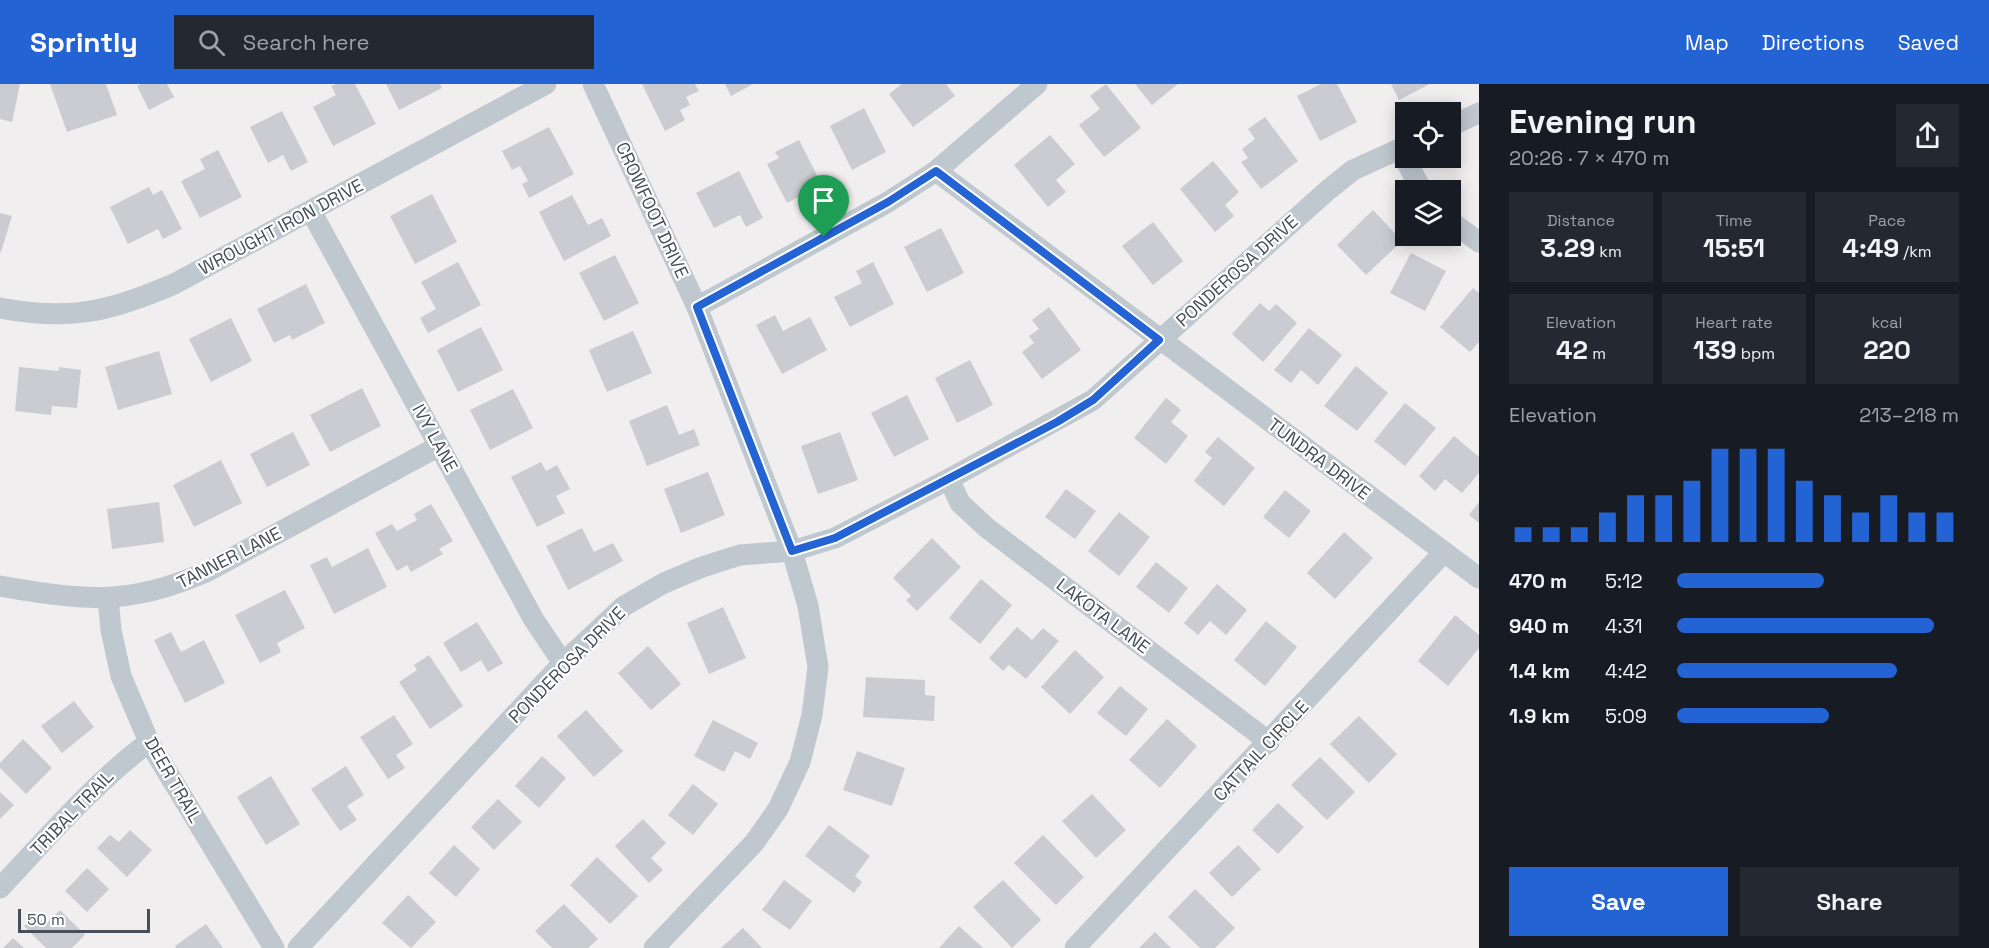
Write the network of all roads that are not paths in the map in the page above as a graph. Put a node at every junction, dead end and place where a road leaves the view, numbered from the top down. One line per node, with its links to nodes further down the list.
1 (546, 84): 8 (street, WROUGHT IRON DRIVE)
2 (593, 84): 11 (street, CROWFOOT DRIVE)
3 (1037, 84): 7 (street)
4 (1479, 113): 5 (street)
5 (1461, 121)
6 (1395, 151): 13 (street, PONDEROSA DRIVE)
7 (936, 171): 11 (street); 13 (street, TUNDRA DRIVE)
8 (311, 211): 12 (street, WROUGHT IRON DRIVE); 14 (street, IVY LANE)
9 (1461, 229): 10 (street)
10 (1479, 242)
11 (697, 307): 16 (street, CROWFOOT DRIVE)
12 (0, 308)
13 (1159, 340): 15 (street, PONDEROSA DRIVE); 17 (street, TUNDRA DRIVE)
14 (439, 446): 20 (street, TANNER LANE); 21 (street, IVY LANE)
15 (949, 480): 16 (street, PONDEROSA DRIVE); 23 (street, LAKOTA LANE)
16 (792, 551): 21 (street, PONDEROSA DRIVE); 27 (street, CROWFOOT DRIVE)
17 (1444, 552): 18 (street, TUNDRA DRIVE); 23 (street, CATTAIL CIRCLE)
18 (1479, 578)
19 (0, 586): 20 (street, TANNER LANE)
20 (108, 598): 22 (street, DEER TRAIL)
21 (563, 663): 26 (street, PONDEROSA DRIVE)
22 (149, 742): 24 (street, TRIBAL TRAIL); 25 (street, DEER TRAIL)
23 (1269, 742): 28 (street, CATTAIL CIRCLE)
24 (0, 888)
25 (274, 948)
26 (298, 948)
27 (654, 948)
28 (1075, 948)

